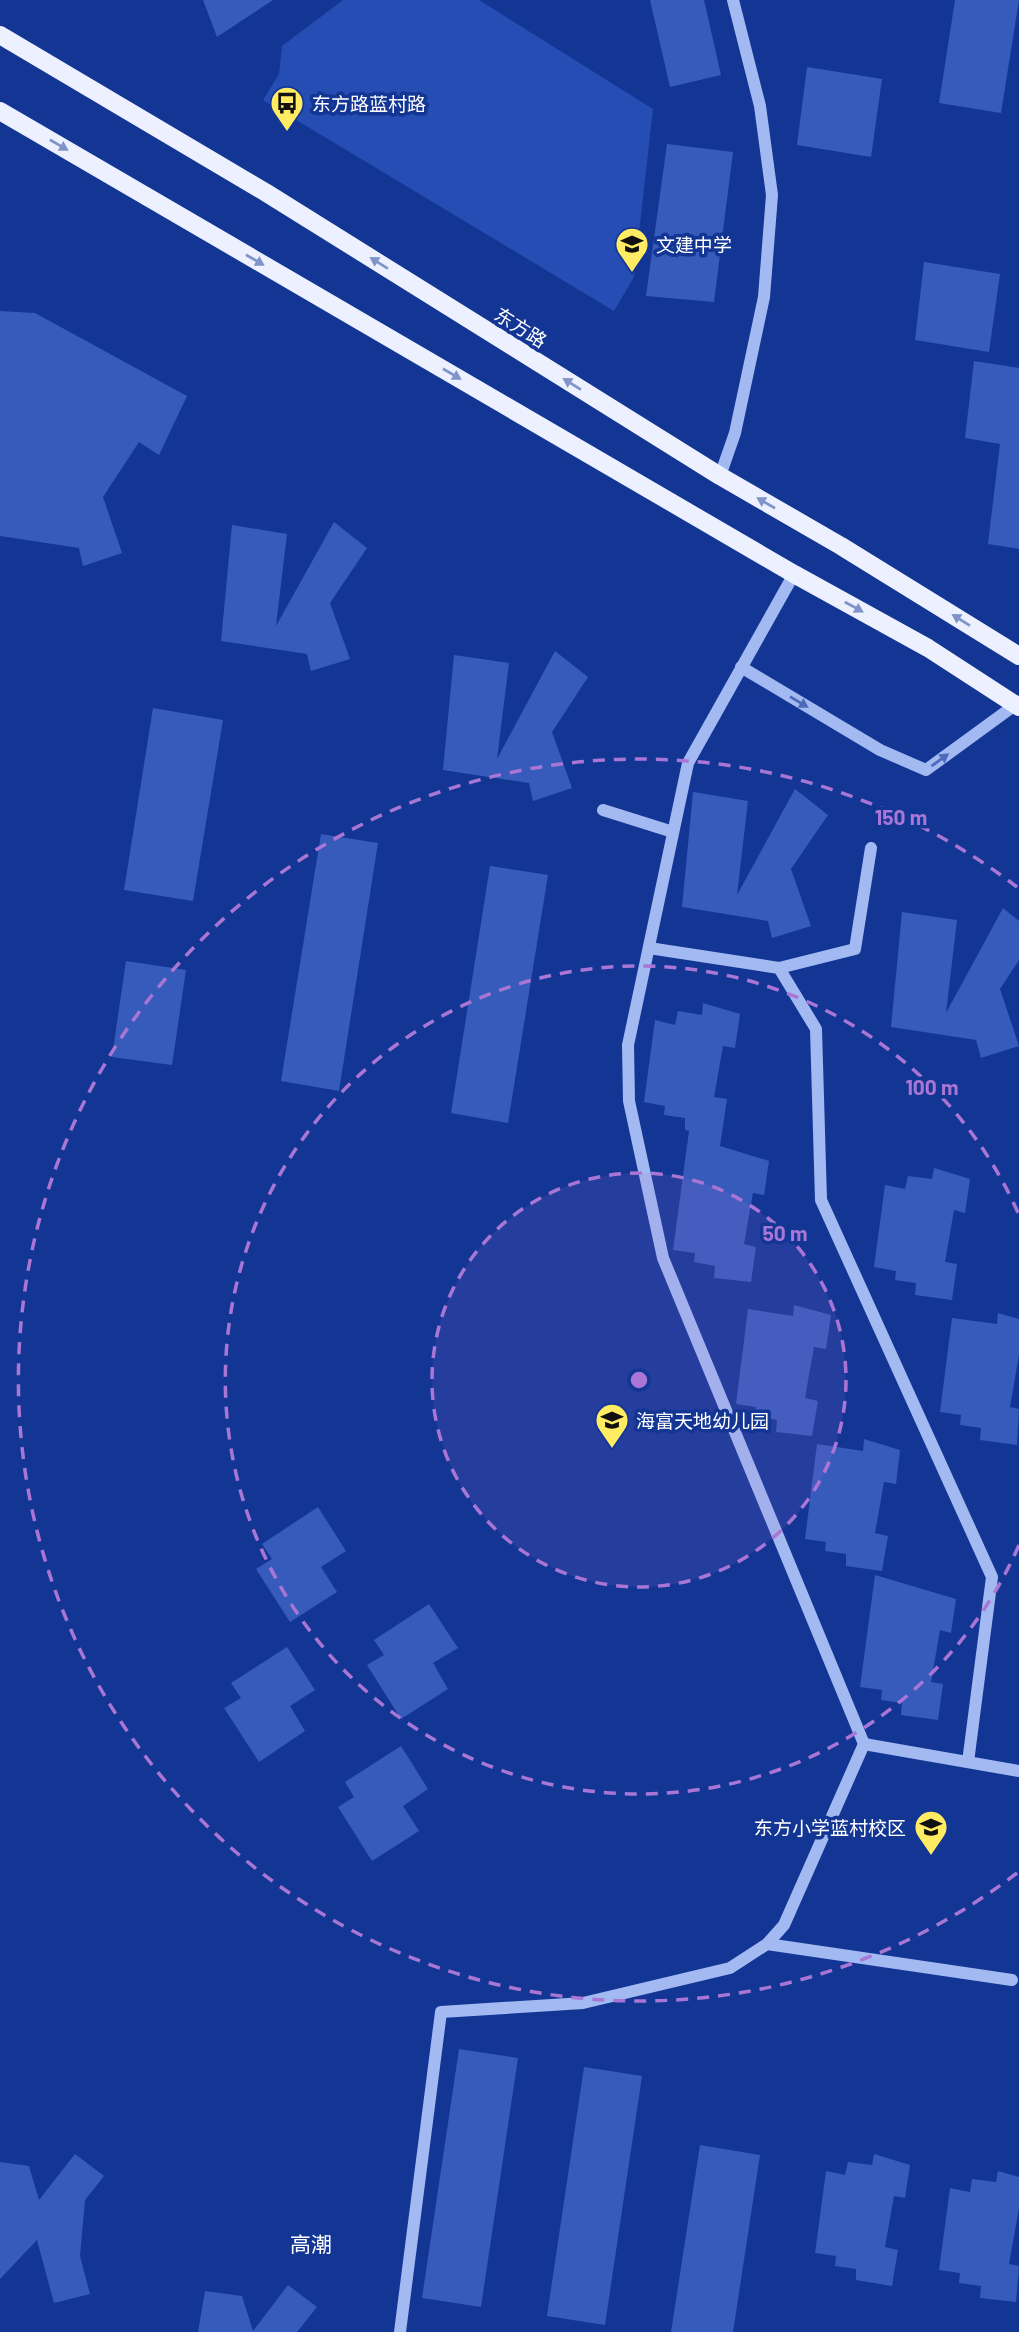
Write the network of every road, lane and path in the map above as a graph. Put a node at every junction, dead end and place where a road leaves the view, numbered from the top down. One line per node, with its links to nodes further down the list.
1 (733, 0): 4 (street)
2 (0, 35): 4 (main road, 东方路, one-way to 2)
3 (0, 111): 5 (main road, one-way to 5)
4 (720, 476): 6 (main road, 东方路, one-way to 4)
5 (794, 574): 7 (street); 8 (main road, one-way to 8)
6 (1019, 656)
7 (741, 667): 8 (street, one-way to 8); 10 (street)
8 (1017, 706)
9 (603, 810): 10 (street)
10 (673, 832): 12 (street)
11 (871, 848): 13 (street)
12 (649, 948): 13 (street); 14 (street)
13 (779, 968): 15 (street)
14 (863, 1745): 15 (street); 17 (street)
15 (968, 1762): 16 (street)
16 (1019, 1771)
17 (767, 1944): 18 (street); 19 (street)
18 (1012, 1980)
19 (400, 2332)

